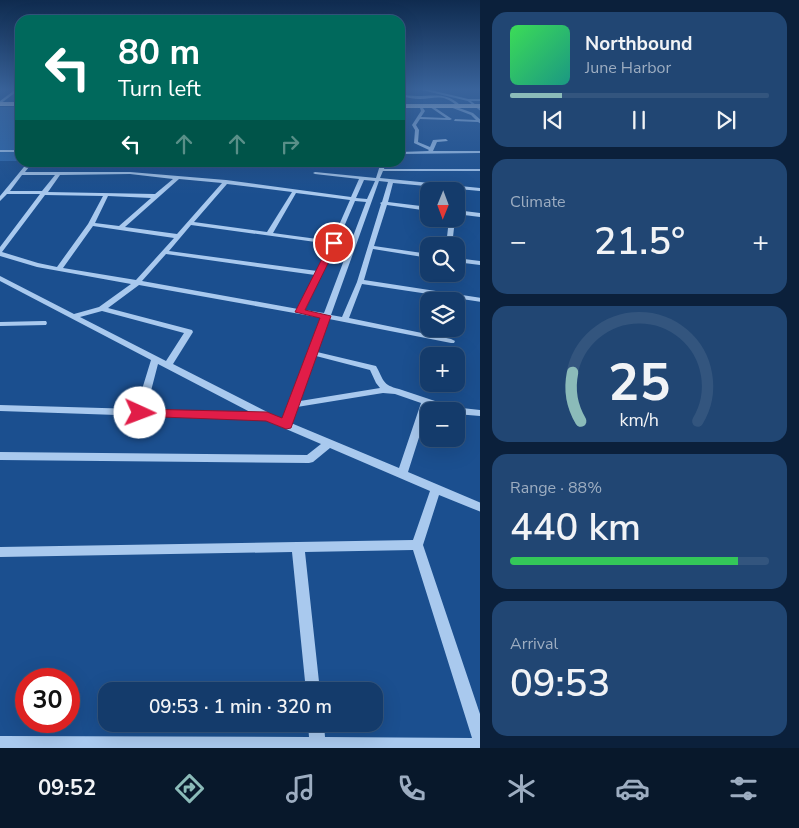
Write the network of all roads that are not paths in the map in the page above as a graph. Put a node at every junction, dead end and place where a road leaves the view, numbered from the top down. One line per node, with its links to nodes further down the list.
1 (415, 124): 5 (street)
2 (446, 140): 5 (street)
3 (0, 151): 4 (street)
4 (15, 151)
5 (431, 151): 6 (street); 7 (street)
6 (480, 152)
7 (405, 153)
8 (20, 167): 22 (street)
9 (27, 167): 15 (street)
10 (383, 167): 18 (street)
11 (405, 167): 12 (street)
12 (480, 170)
13 (59, 173): 15 (street); 16 (street); 24 (street)
14 (316, 173): 17 (street)
15 (22, 174): 22 (street)
16 (178, 177): 19 (street); 26 (street)
17 (362, 178): 18 (street); 28 (street)
18 (376, 180): 20 (street); 29 (street)
19 (226, 182): 23 (street); 34 (street)
20 (391, 182): 21 (street); 30 (street)
21 (480, 190)
22 (3, 191): 24 (street); 27 (street)
23 (295, 191): 28 (street); 37 (street)
24 (42, 193): 25 (street); 42 (street)
25 (106, 195): 26 (street); 35 (street)
26 (155, 196): 36 (street)
27 (0, 199)
28 (352, 199): 29 (street); 39 (street)
29 (368, 201): 55 (street)
30 (383, 203): 31 (street); 40 (street)
31 (420, 208)
32 (465, 213): 33 (street)
33 (480, 215)
34 (189, 223): 37 (street); 38 (street)
35 (91, 224): 36 (street); 46 (street)
36 (121, 227): 38 (street)
37 (269, 234): 39 (street)
38 (176, 236): 41 (street)
39 (334, 243): 47 (street)
40 (372, 247): 43 (street); 49 (street)
41 (163, 252): 47 (street); 50 (street)
42 (0, 253): 46 (street)
43 (420, 255)
44 (465, 262): 45 (street)
45 (480, 264)
46 (59, 269): 50 (street)
47 (319, 273): 53 (street)
48 (0, 278): 54 (street)
49 (360, 282): 51 (street); 56 (street)
50 (137, 283): 52 (street); 53 (street)
51 (480, 300)
52 (102, 310): 54 (street); 62 (street)
53 (300, 312): 55 (street)
54 (74, 316): 61 (street)
55 (326, 316): 56 (street); 60 (street)
56 (344, 320): 59 (street)
57 (43, 323): 58 (street)
58 (0, 324)
59 (451, 341)
60 (312, 353): 63 (street); 65 (street)
61 (155, 359): 62 (street); 68 (street)
62 (168, 365): 70 (street)
63 (389, 390): 64 (street); 65 (street)
64 (425, 402)
65 (293, 405): 72 (street)
66 (0, 408): 68 (street)
67 (465, 411): 69 (street)
68 (140, 413): 70 (street)
69 (480, 413)
70 (267, 417): 72 (street)
71 (420, 419): 75 (street)
72 (286, 425): 73 (street)
73 (329, 443): 74 (street); 75 (street)
74 (0, 456)
75 (402, 474): 76 (street)
76 (436, 489): 77 (street); 78 (street)
77 (480, 508)
78 (417, 545): 79 (street); 84 (street)
79 (298, 547): 80 (street); 81 (street)
80 (0, 552)
81 (312, 682)
82 (317, 732): 85 (street)
83 (0, 744): 85 (street)
84 (480, 745): 85 (street)
85 (318, 747)

